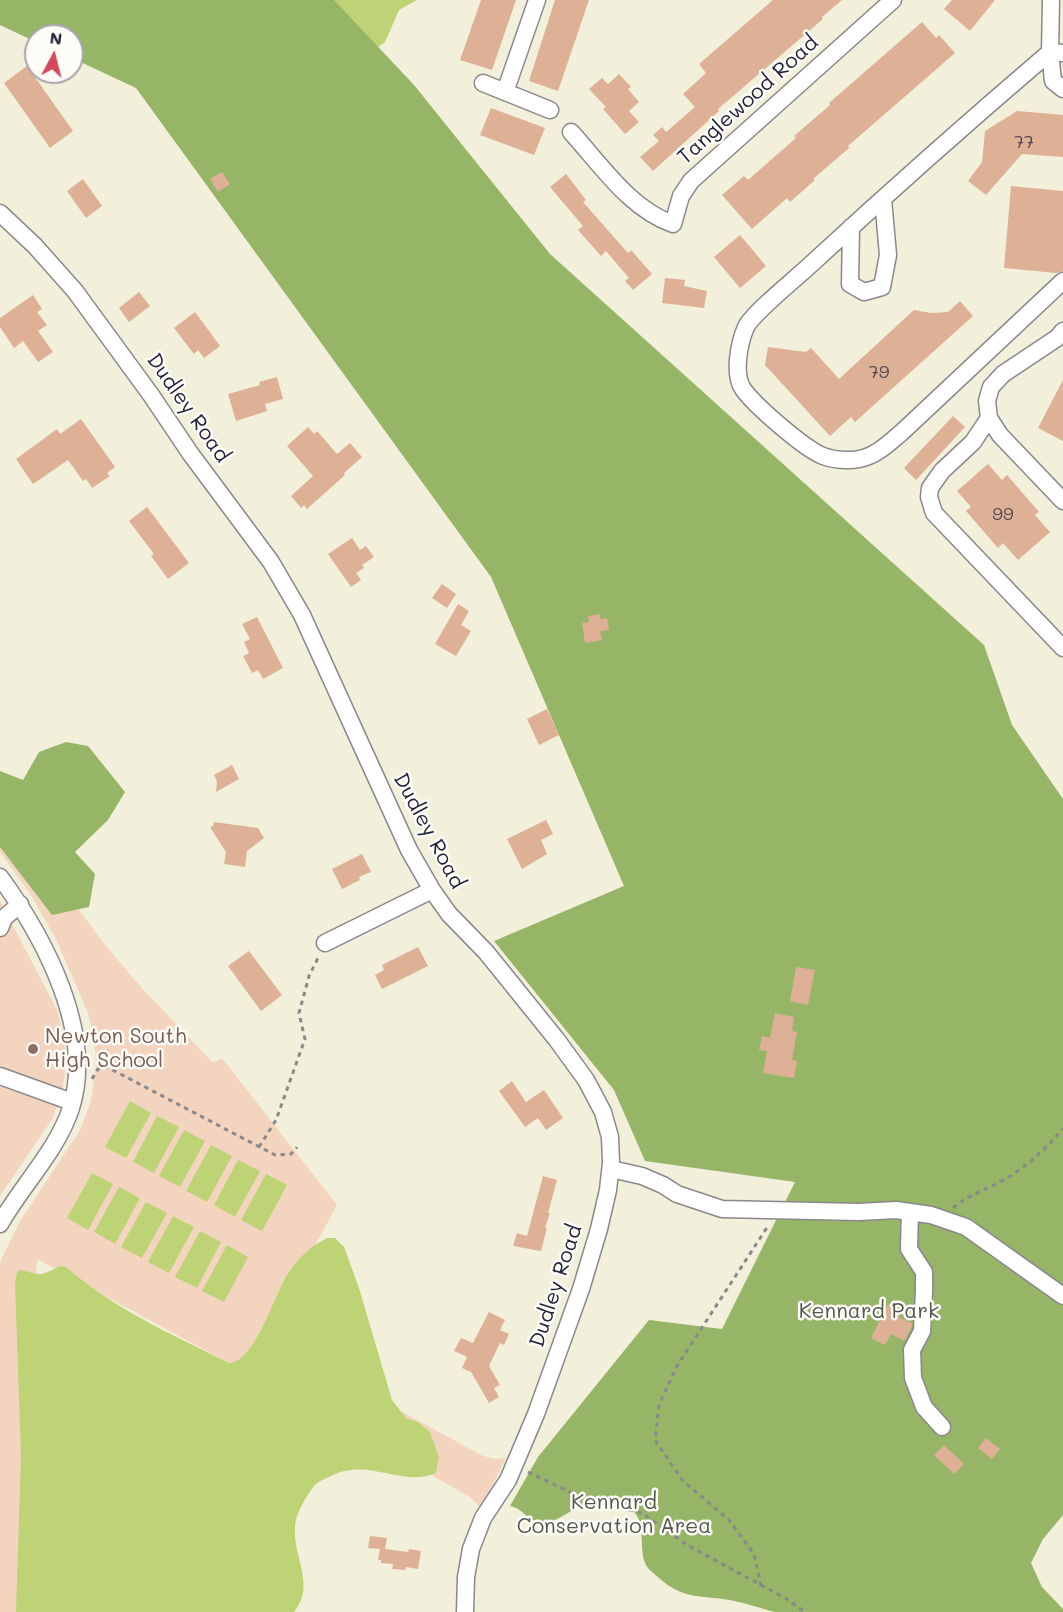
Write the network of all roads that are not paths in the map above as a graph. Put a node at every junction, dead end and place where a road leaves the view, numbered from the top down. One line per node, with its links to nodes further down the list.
1 (537, 0): 7 (street)
2 (893, 0): 9 (street, Tanglewood Road)
3 (1051, 0): 4 (street)
4 (1056, 52): 6 (street); 10 (street)
5 (483, 83): 7 (street)
6 (1063, 89)
7 (505, 92): 8 (street)
8 (550, 110)
9 (571, 132)
10 (884, 199): 12 (street); 12 (street)
11 (0, 213): 19 (street, Dudley Road)
12 (851, 227): 13 (street)
13 (1063, 281)
14 (1063, 331): 15 (street)
15 (989, 418): 16 (street); 17 (street)
16 (1063, 501)
17 (1063, 648)
18 (0, 877): 20 (street)
19 (432, 890): 22 (street); 25 (street, Dudley Road)
20 (20, 904): 21 (street); 24 (street)
21 (0, 928)
22 (325, 944)
23 (0, 1076): 24 (street)
24 (72, 1102): 26 (street)
25 (611, 1168): 27 (street); 31 (street, Dudley Road)
26 (7, 1198): 28 (street)
27 (910, 1212): 29 (street); 30 (street)
28 (0, 1224)
29 (1063, 1296)
30 (942, 1427)
31 (465, 1612)

